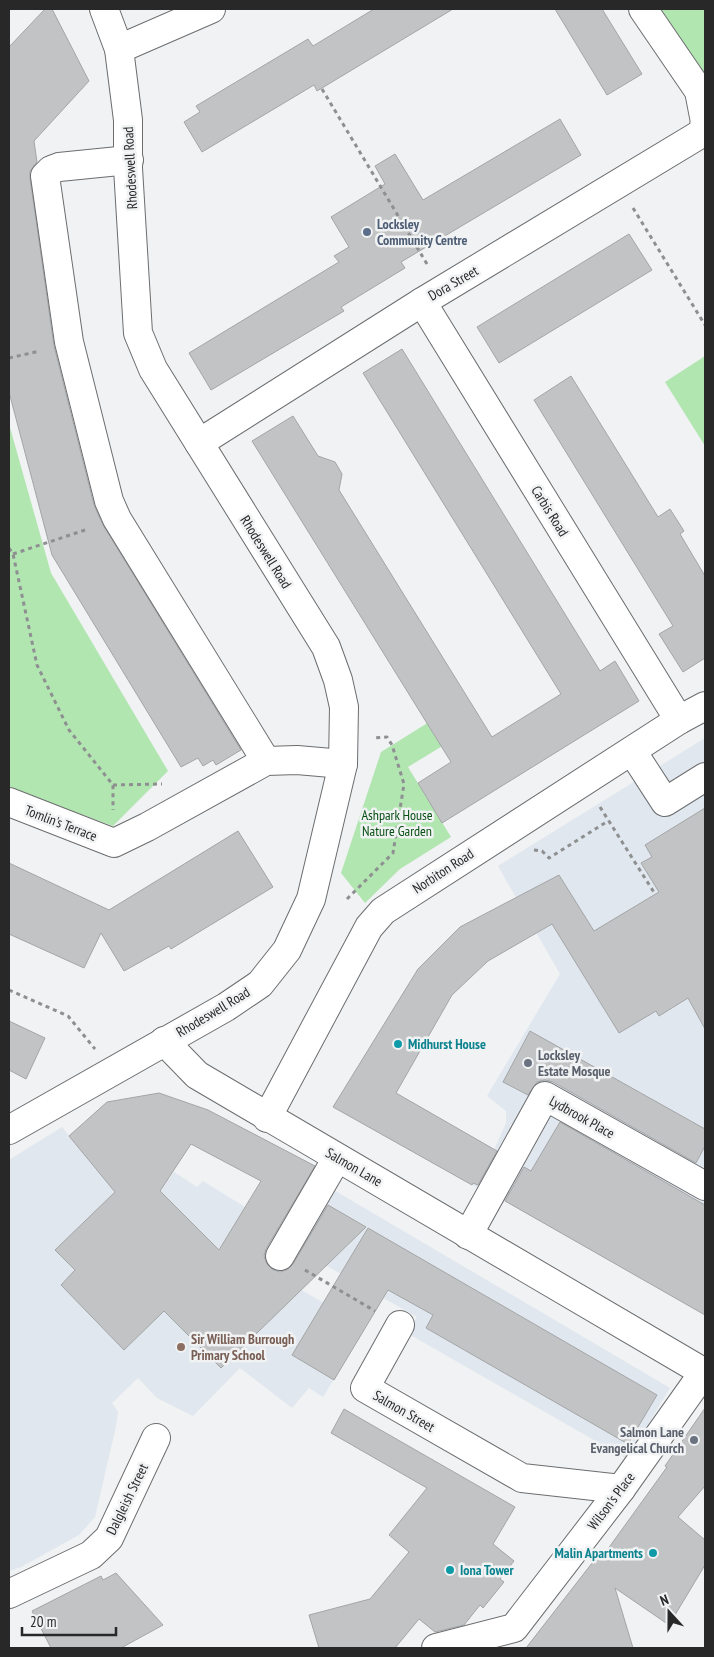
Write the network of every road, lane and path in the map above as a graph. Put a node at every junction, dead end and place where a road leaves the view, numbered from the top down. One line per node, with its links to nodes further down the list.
1 (104, 9): 4 (street, Rhodeswell Road)
2 (211, 9): 4 (street)
3 (643, 9): 6 (street, Dora Street)
4 (119, 49): 7 (street, Rhodeswell Road)
5 (322, 89): 9 (path)
6 (705, 122): 8 (street, Dora Street)
7 (129, 160): 11 (street, Rhodeswell Road); 12 (street)
8 (630, 178): 9 (street, Dora Street); 10 (path)
9 (432, 296): 11 (street, Dora Street); 18 (street, Carbis Road)
10 (705, 325)
11 (198, 443): 22 (street, Rhodeswell Road)
12 (117, 519): 14 (path); 21 (street)
13 (9, 548): 14 (path)
14 (13, 554): 15 (path)
15 (15, 562): 16 (path); 27 (path)
16 (9, 566)
17 (705, 706): 18 (street, Norbiton Road)
18 (679, 720): 20 (street, Norbiton Road)
19 (374, 738): 30 (path)
20 (632, 751): 23 (street); 34 (street, Norbiton Road)
21 (266, 761): 22 (street); 27 (street)
22 (343, 764): 32 (street, Rhodeswell Road)
23 (705, 777)
24 (9, 802): 27 (street, Tomlin's Terrace)
25 (598, 804): 26 (path)
26 (608, 821): 28 (path); 29 (path)
27 (114, 843)
28 (528, 852)
29 (655, 894)
30 (347, 899)
31 (9, 990): 33 (path)
32 (164, 1041): 34 (street, Salmon Lane); 35 (street)
33 (99, 1053)
34 (267, 1118): 38 (street, Salmon Lane)
35 (9, 1130)
36 (330, 1170): 39 (street)
37 (705, 1186): 38 (street, Lydbrook Place)
38 (468, 1235): 41 (street, Salmon Lane)
39 (280, 1256): 40 (path)
40 (400, 1325): 43 (street, Salmon Street)
41 (705, 1372): 43 (street, Wilson's Place)
42 (156, 1438): 44 (street, Dalgleish Street)
43 (621, 1489): 45 (street, Wilson's Place)
44 (9, 1594)
45 (436, 1648)

